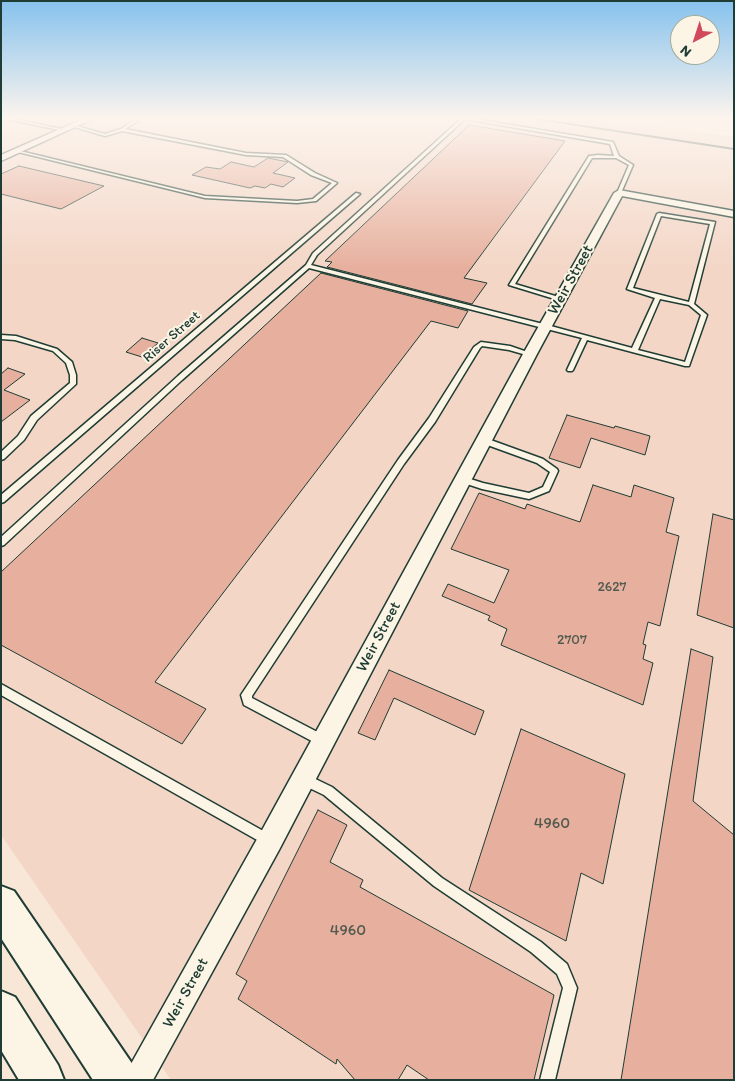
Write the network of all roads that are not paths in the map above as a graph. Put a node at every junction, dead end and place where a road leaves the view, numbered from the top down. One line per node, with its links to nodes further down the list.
1 (84, 167): 2 (lane)
2 (302, 167)
3 (410, 167): 9 (lane)
4 (585, 167): 11 (lane)
5 (630, 167): 6 (lane)
6 (619, 193): 8 (street); 11 (street, Weir Street)
7 (358, 194): 22 (lane, Riser Street)
8 (734, 214)
9 (308, 266): 13 (lane); 23 (lane)
10 (658, 297): 12 (lane); 12 (lane); 16 (lane)
11 (560, 299): 13 (street, Weir Street)
12 (691, 304): 16 (lane)
13 (545, 326): 15 (lane); 17 (street, Weir Street)
14 (1, 337): 20 (lane)
15 (585, 338): 16 (lane); 18 (lane)
16 (634, 351)
17 (530, 354): 19 (street, Weir Street); 25 (lane)
18 (570, 370)
19 (485, 441): 21 (street, Weir Street); 21 (lane)
20 (1, 457)
21 (464, 480): 25 (street, Weir Street)
22 (1, 500)
23 (1, 542)
24 (1, 689): 27 (lane)
25 (323, 741): 26 (street, Weir Street)
26 (303, 778): 27 (street, Weir Street); 33 (lane)
27 (270, 841): 32 (street, Weir Street)
28 (1, 904): 31 (main road)
29 (1, 1010): 30 (main road)
30 (43, 1080)
31 (118, 1080)
32 (138, 1080)
33 (547, 1080)

